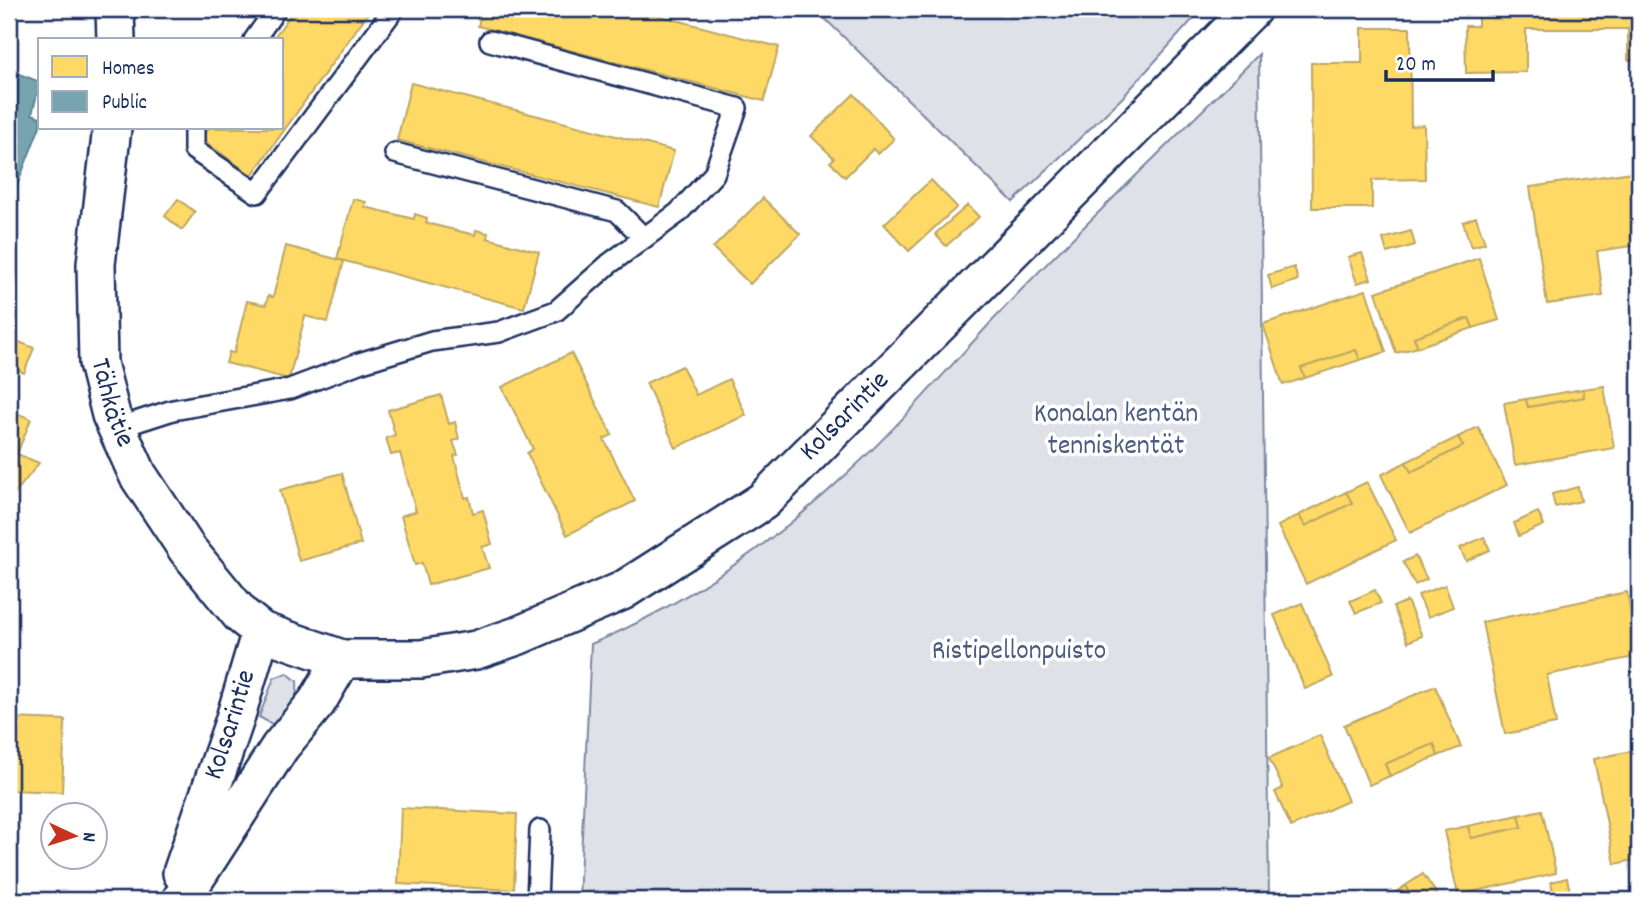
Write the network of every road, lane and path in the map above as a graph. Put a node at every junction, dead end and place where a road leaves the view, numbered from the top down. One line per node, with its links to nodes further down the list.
1 (115, 9): 5 (street)
2 (276, 9): 6 (lane)
3 (394, 9): 9 (lane)
4 (1252, 9): 14 (street, Kolsarintie)
5 (116, 38)
6 (255, 38)
7 (490, 41): 11 (lane)
8 (112, 130): 12 (street, Tähkätie)
9 (194, 130)
10 (395, 153): 11 (lane)
11 (644, 238): 12 (lane)
12 (117, 428): 13 (street, Tähkätie)
13 (261, 631): 14 (street, Kolsarintie); 16 (street, Kolsarintie)
14 (342, 659): 17 (street, Kolsarintie)
15 (540, 830): 18 (lane)
16 (173, 900)
17 (181, 900)
18 (537, 900)

